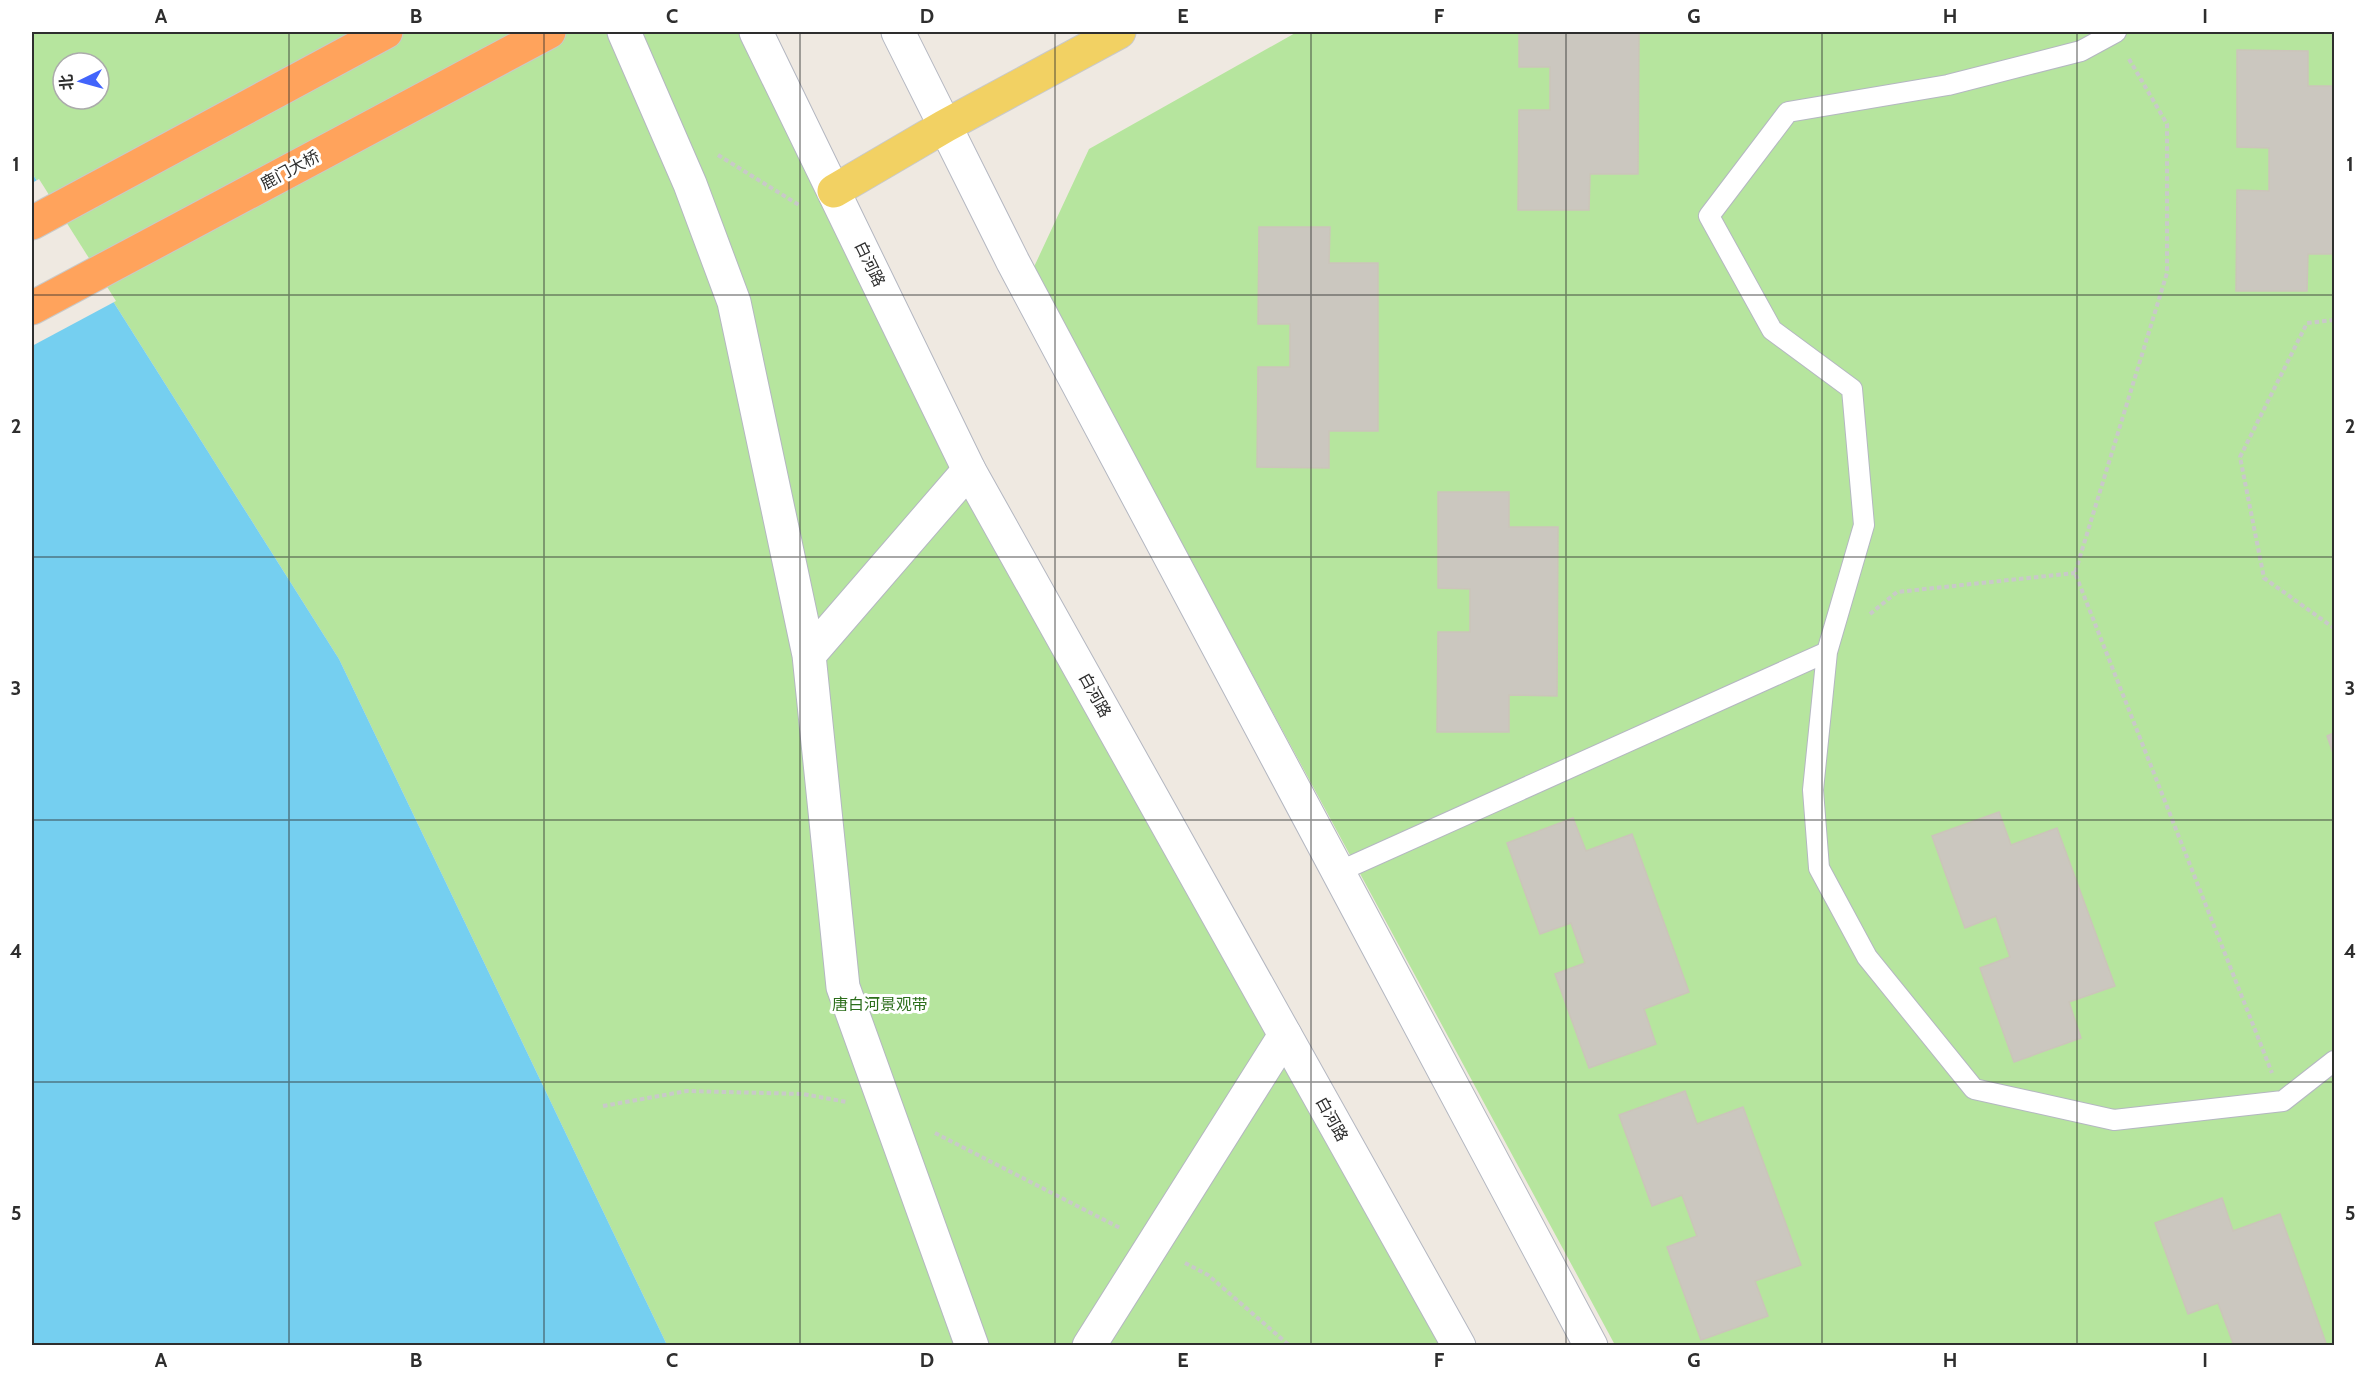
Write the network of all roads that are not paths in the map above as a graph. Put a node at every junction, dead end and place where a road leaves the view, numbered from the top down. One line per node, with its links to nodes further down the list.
1 (386, 32): 10 (highway)
2 (549, 32): 11 (highway, 鹿门大桥)
3 (624, 32): 14 (street)
4 (756, 32): 9 (street, 白河路)
5 (898, 32): 8 (street)
6 (1119, 32): 8 (main road)
7 (2114, 32): 13 (lane)
8 (945, 126): 9 (main road); 15 (street)
9 (834, 191): 12 (street, 白河路)
10 (32, 223)
11 (32, 308)
12 (969, 470): 14 (street); 16 (street, 白河路)
13 (1827, 652): 15 (lane); 17 (lane)
14 (809, 655): 18 (street)
15 (1338, 872): 21 (street)
16 (1285, 1035): 19 (street); 20 (street, 白河路)
17 (2334, 1061)
18 (972, 1346)
19 (1089, 1346)
20 (1459, 1346)
21 (1590, 1346)

